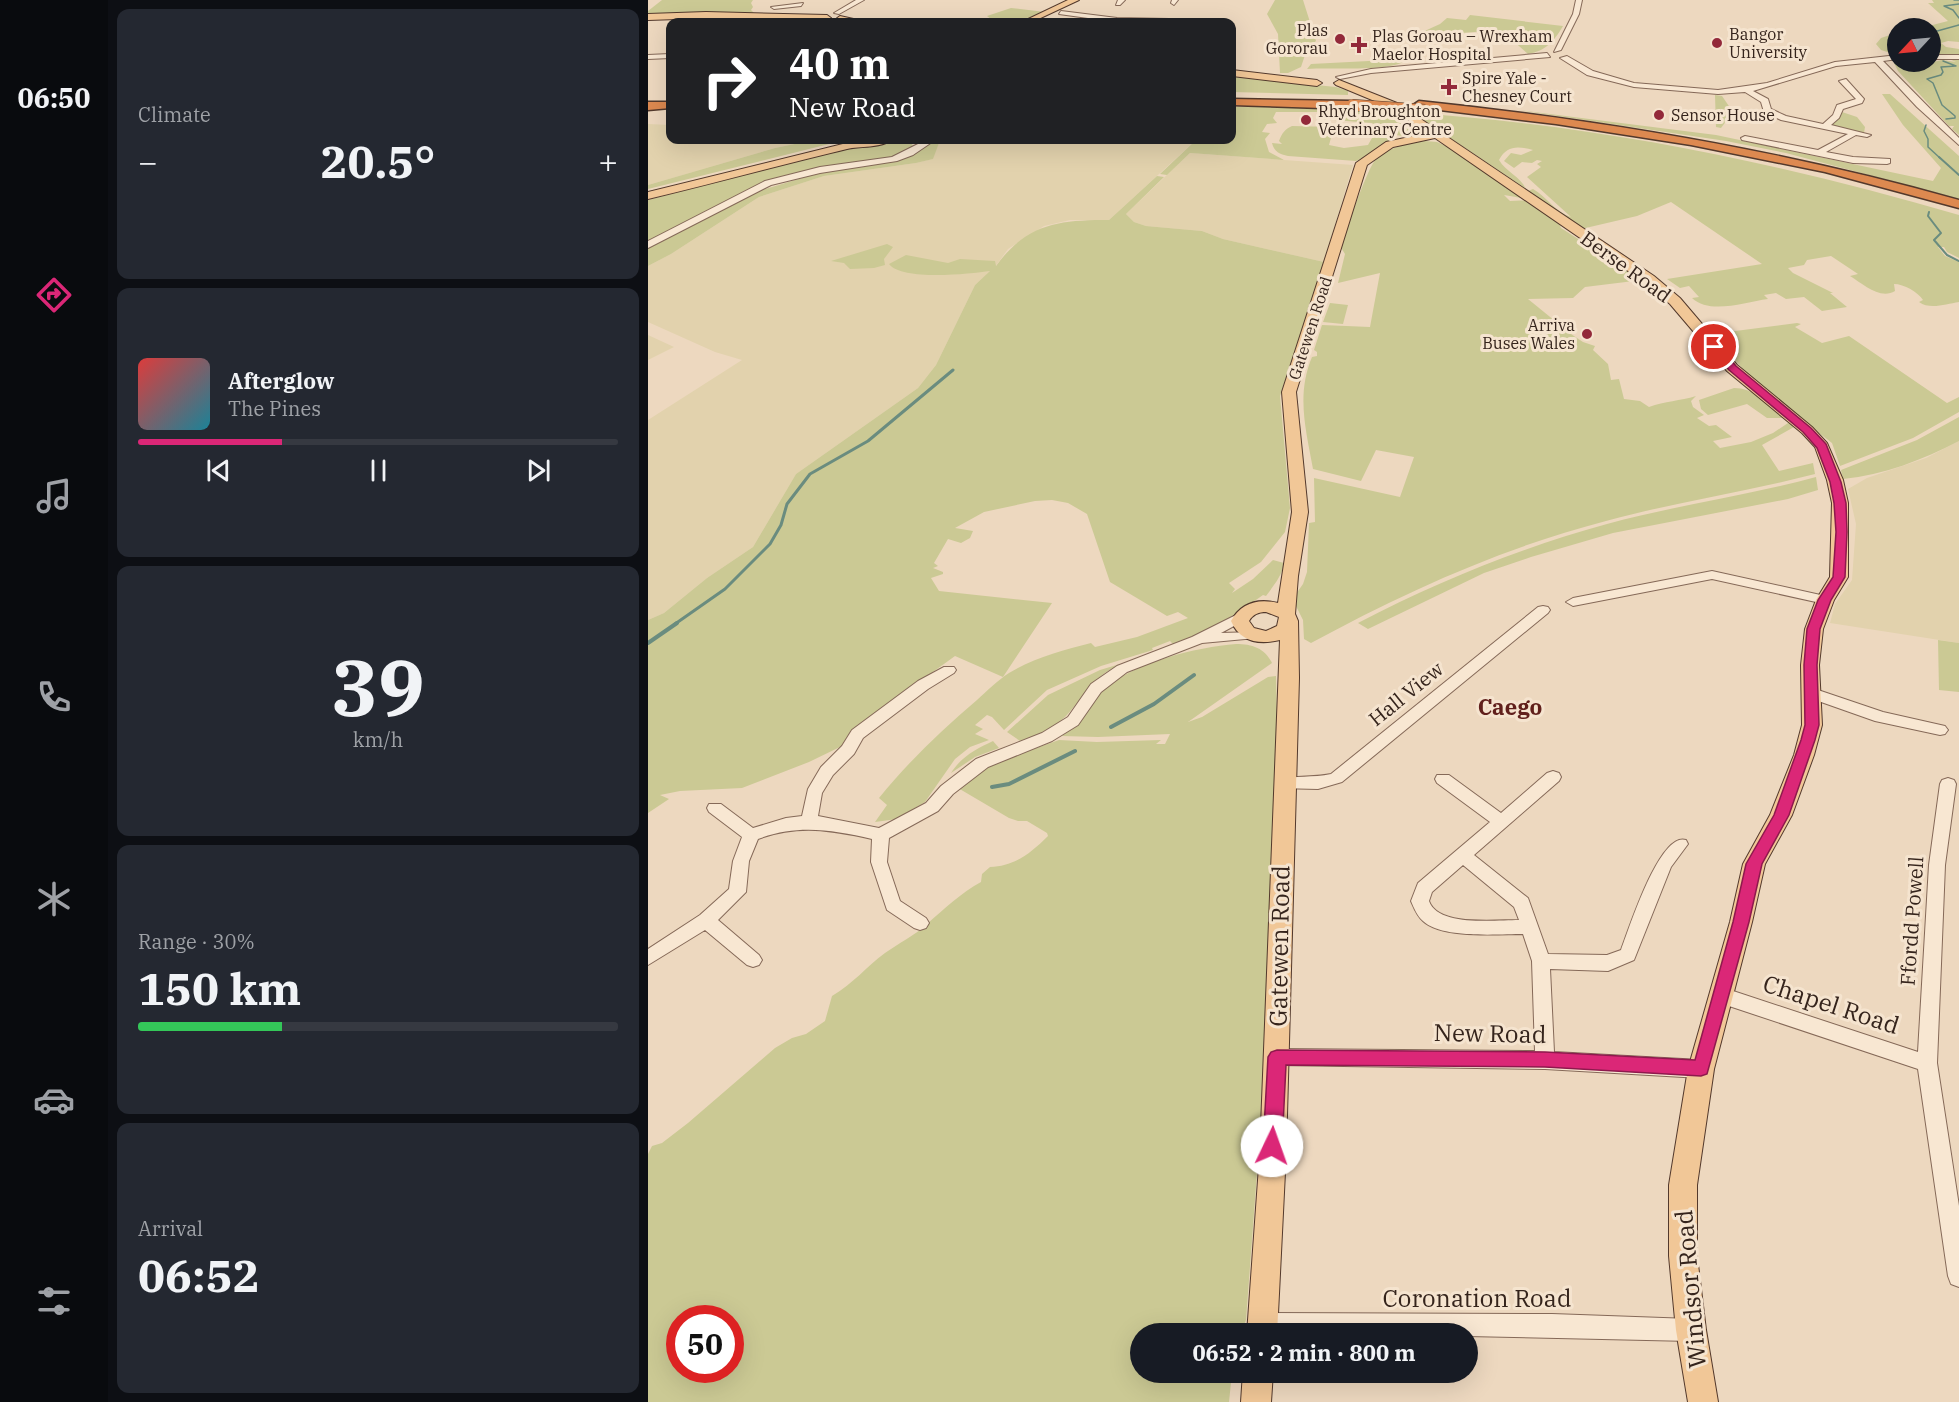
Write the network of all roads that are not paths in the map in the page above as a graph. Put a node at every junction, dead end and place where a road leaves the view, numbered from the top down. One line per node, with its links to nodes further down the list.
1 (860, 0): 5 (street); 14 (street)
2 (1075, 0): 9 (main road)
3 (1085, 0): 9 (main road)
4 (1579, 0): 19 (street)
5 (867, 1)
6 (802, 3): 7 (street)
7 (774, 7)
8 (1222, 11): 18 (street)
9 (1057, 13): 15 (main road); 16 (main road); 17 (street)
10 (797, 16): 11 (main road); 12 (main road); 13 (main road)
11 (648, 17)
12 (803, 18)
13 (827, 18)
14 (841, 18)
15 (1040, 18)
16 (1049, 18)
17 (1109, 18)
18 (1221, 18)
19 (1557, 50): 20 (street); 23 (street)
20 (1547, 55): 23 (street); 27 (street)
21 (666, 56): 22 (street)
22 (648, 57)
23 (1564, 58): 29 (street)
24 (1887, 58): 25 (street)
25 (1877, 59): 29 (street); 43 (street)
26 (1236, 74): 27 (main road, Berse Road)
27 (1327, 80): 40 (main road, Berse Road)
28 (1842, 83): 38 (street)
29 (1746, 90): 38 (street)
30 (1236, 100): 32 (highway)
31 (1236, 100): 32 (highway)
32 (1350, 102): 35 (highway, bridge)
33 (666, 105): 34 (highway)
34 (648, 106)
35 (1422, 107): 51 (highway); 52 (highway)
36 (648, 112): 37 (highway)
37 (666, 112)
38 (1825, 126): 39 (street)
39 (1854, 132): 41 (street); 47 (street)
40 (1435, 135): 54 (main road, Gatewen Road); 55 (main road, Berse Road)
41 (1867, 135)
42 (1745, 138): 47 (street)
43 (1959, 143)
44 (836, 144): 49 (main road)
45 (855, 144): 50 (main road)
46 (914, 144): 53 (street)
47 (1821, 152): 48 (street)
48 (1887, 161)
49 (648, 190)
50 (648, 196)
51 (1959, 204)
52 (1959, 210)
53 (648, 245)
54 (1289, 576): 57 (main road); 60 (main road, Gatewen Road)
55 (1825, 600): 56 (street); 65 (main road, Berse Road)
56 (1573, 602)
57 (1262, 606): 59 (main road); 60 (main road)
58 (1543, 610): 69 (street, Hall View)
59 (1242, 616): 61 (main road); 62 (street)
60 (1288, 617): 61 (main road); 63 (main road, Gatewen Road)
61 (1255, 636): 62 (street); 63 (main road)
62 (1197, 640): 75 (street)
63 (1291, 667): 69 (main road, Gatewen Road)
64 (949, 670): 72 (street)
65 (1812, 693): 66 (street); 84 (main road, Berse Road)
66 (1940, 730)
67 (1553, 777): 73 (street)
68 (1443, 779): 73 (street)
69 (1284, 784): 85 (main road, Gatewen Road)
70 (1948, 784): 87 (street, Ffordd Powell)
71 (716, 808): 74 (street)
72 (809, 820): 74 (street); 75 (street)
73 (1502, 822): 77 (street)
74 (751, 835): 78 (street)
75 (881, 835): 79 (street)
76 (1680, 844): 83 (street)
77 (1463, 855): 80 (street); 80 (street)
78 (706, 920): 81 (street); 82 (street)
79 (920, 923)
80 (1529, 927): 83 (street)
81 (648, 958)
82 (753, 960)
83 (1540, 961): 86 (street)
84 (1720, 995): 87 (street, Chapel Road); 88 (main road, Berse Road)
85 (1277, 1057): 86 (street, New Road); 90 (main road, Gatewen Road)
86 (1545, 1059): 88 (street, New Road)
87 (1927, 1063): 89 (street, Ffordd Powell)
88 (1701, 1068): 92 (main road, Windsor Road)
89 (1959, 1276)
90 (1262, 1323)
91 (1478, 1326): 92 (street, Coronation Road)
92 (1691, 1330): 95 (main road, Windsor Road)
93 (1257, 1383): 94 (main road)
94 (1256, 1402)
95 (1702, 1402)

